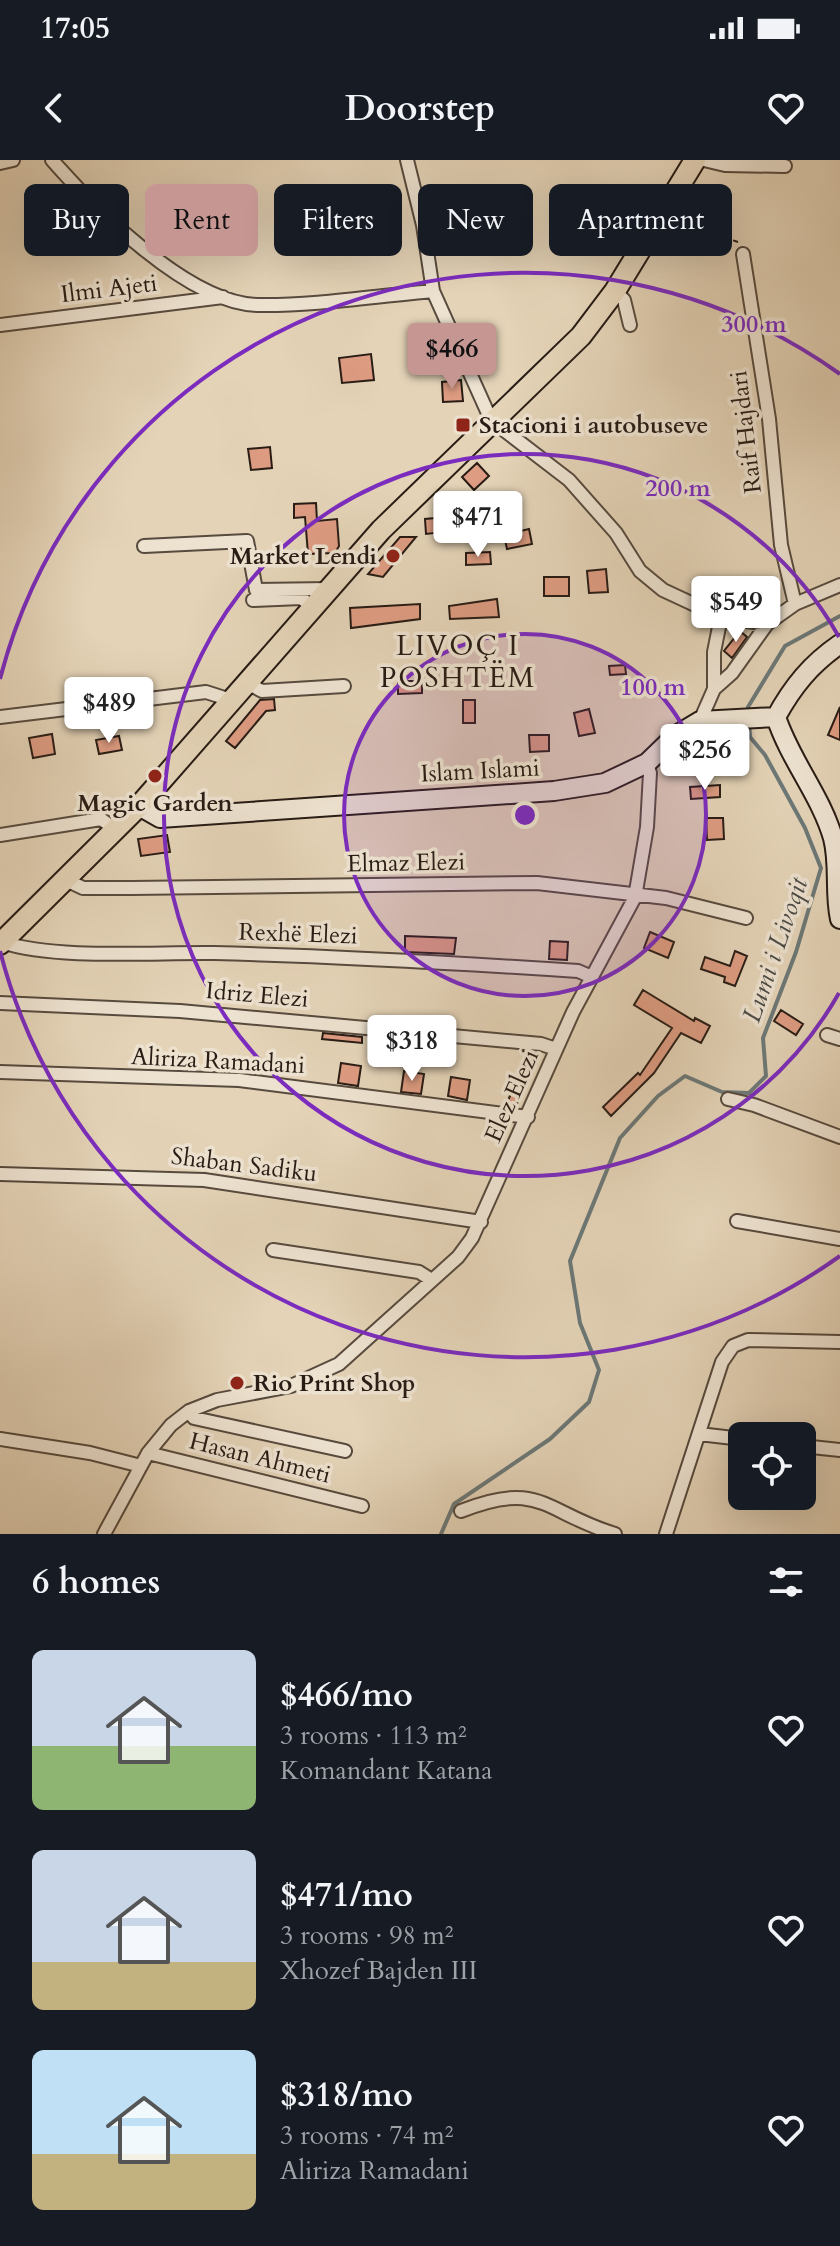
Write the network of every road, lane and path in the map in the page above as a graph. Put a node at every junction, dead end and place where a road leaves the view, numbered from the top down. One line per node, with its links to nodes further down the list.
1 (13, 160): 6 (street)
2 (52, 160): 16 (street, Ilmi Ajeti)
3 (407, 160): 9 (street)
4 (695, 160): 8 (main road)
5 (704, 160): 7 (street)
6 (0, 163)
7 (785, 166)
8 (680, 184)
9 (418, 205)
10 (732, 240): 11 (path)
11 (743, 254): 24 (street, Raif Hajdari)
12 (428, 256): 14 (street)
13 (636, 256): 15 (main road)
14 (433, 291): 16 (street, Ilmi Ajeti); 19 (street)
15 (615, 291): 18 (street); 19 (main road)
16 (223, 297): 17 (street, Ilmi Ajeti)
17 (0, 325)
18 (630, 325)
19 (491, 420): 22 (main road); 26 (street)
20 (144, 546): 22 (street)
21 (840, 585): 24 (street)
22 (329, 589): 25 (main road)
23 (253, 600): 25 (street)
24 (795, 604): 27 (street)
25 (314, 608): 29 (main road)
26 (721, 617): 27 (street); 31 (street)
27 (767, 624): 31 (street)
28 (840, 644): 34 (street)
29 (249, 684): 30 (street); 32 (main road)
30 (344, 686)
31 (714, 689): 35 (street)
32 (234, 701): 33 (street); 37 (main road)
33 (0, 717)
34 (771, 717): 35 (street); 43 (street)
35 (700, 721): 36 (street, Islam Islami)
36 (647, 763): 37 (street, Islam Islami); 41 (street, Elez Elezi)
37 (139, 806): 38 (main road)
38 (116, 830): 39 (street); 40 (main road)
39 (0, 835)
40 (66, 880): 41 (street, Elmaz Elezi); 44 (main road)
41 (635, 897): 42 (street, Elmaz Elezi); 45 (street, Elez Elezi)
42 (746, 918)
43 (840, 919)
44 (1, 943): 45 (street, Rexhë Elezi)
45 (592, 977): 49 (street, Elez Elezi)
46 (0, 1003): 49 (street, Idriz Elezi)
47 (827, 1035): 48 (street)
48 (840, 1039)
49 (556, 1049): 52 (street, Elez Elezi)
50 (0, 1072): 52 (street, Aliriza Ramadani)
51 (728, 1099): 53 (street)
52 (528, 1117): 56 (street, Elez Elezi)
53 (840, 1137)
54 (0, 1174): 56 (street, Shaban Sadiku)
55 (737, 1221): 57 (street)
56 (481, 1222): 59 (street, Elez Elezi)
57 (840, 1239)
58 (273, 1250): 59 (street)
59 (430, 1279): 61 (street, Elez Elezi)
60 (840, 1342): 62 (street)
61 (189, 1411): 67 (street); 68 (street)
62 (699, 1434): 63 (street); 74 (street)
63 (728, 1437)
64 (0, 1439): 69 (street)
65 (816, 1447): 66 (street)
66 (840, 1450)
67 (345, 1451)
68 (148, 1453): 69 (street); 70 (street, Hasan Ahmeti)
69 (141, 1466): 72 (street)
70 (362, 1506)
71 (461, 1511): 73 (street)
72 (104, 1534)
73 (615, 1534)
74 (666, 1534)

